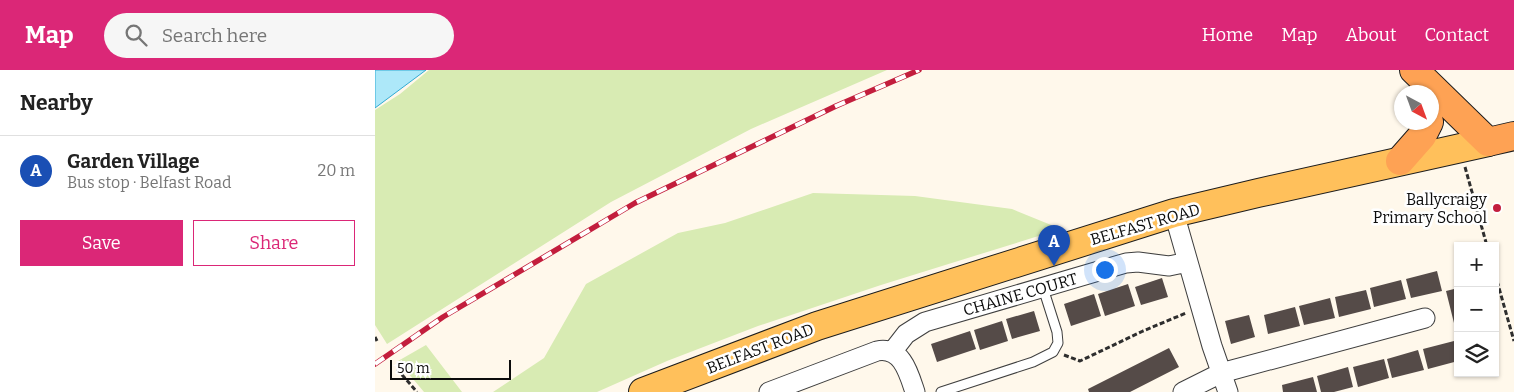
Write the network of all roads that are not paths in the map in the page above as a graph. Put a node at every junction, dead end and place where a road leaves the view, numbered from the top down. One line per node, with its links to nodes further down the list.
1 (1421, 80): 3 (highway)
2 (1425, 130): 4 (highway)
3 (1501, 139): 4 (main road, BELFAST ROAD)
4 (1400, 161): 5 (main road, BELFAST ROAD)
5 (1174, 214): 6 (street); 11 (main road, BELFAST ROAD)
6 (1188, 262): 7 (street, CHAINE COURT); 10 (street)
7 (1043, 288): 9 (street, CHAINE COURT); 14 (lane)
8 (1425, 318): 10 (street)
9 (892, 352): 12 (street); 13 (street)
10 (1221, 373): 15 (street); 16 (street)
11 (643, 392)
12 (769, 392)
13 (915, 392)
14 (941, 392)
15 (1183, 392)
16 (1228, 392)

